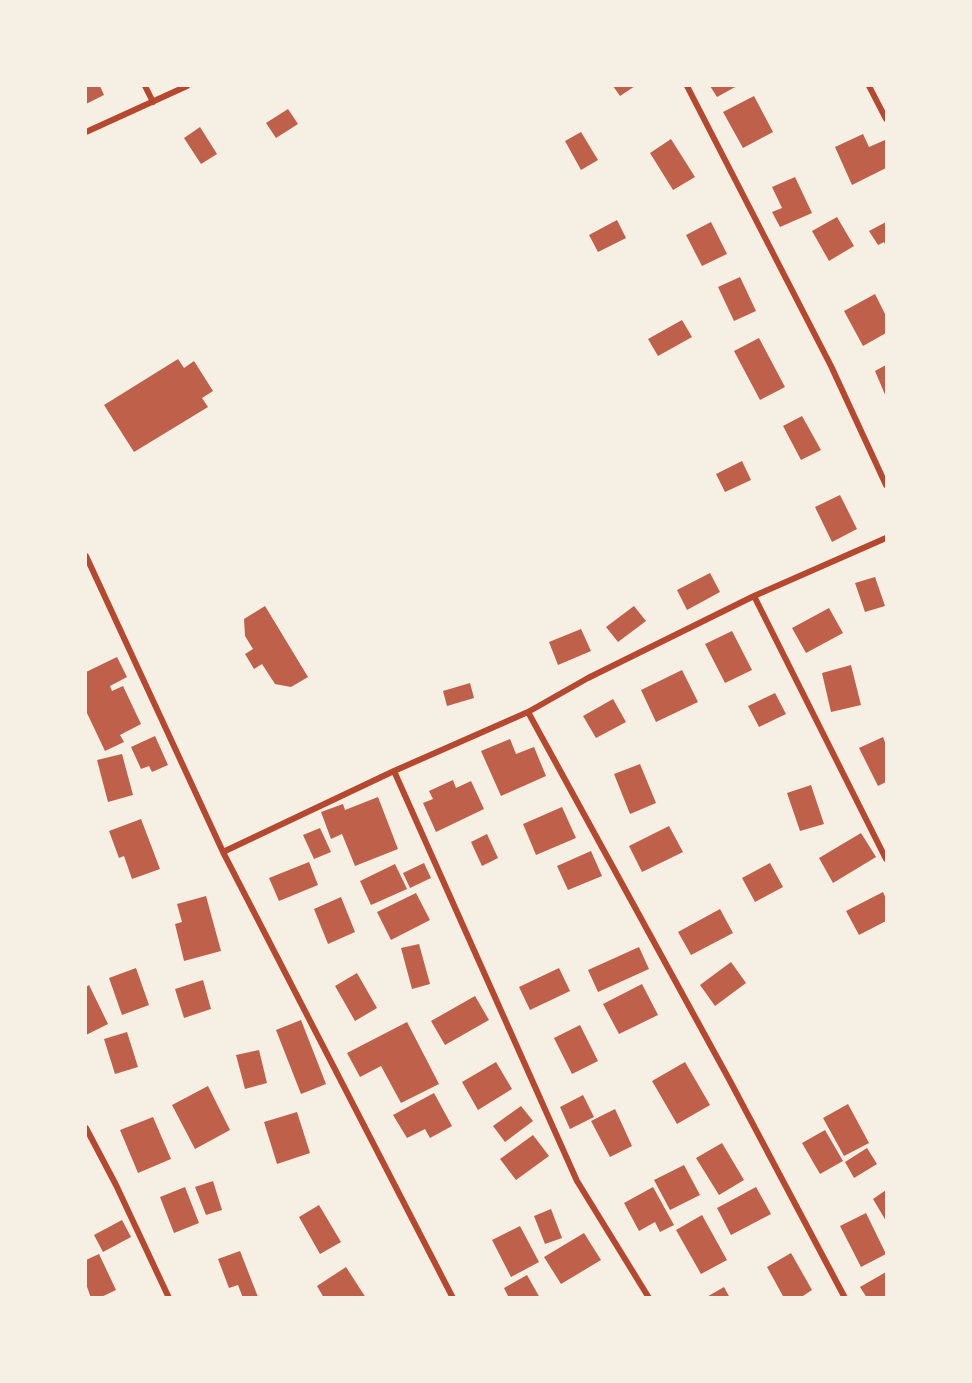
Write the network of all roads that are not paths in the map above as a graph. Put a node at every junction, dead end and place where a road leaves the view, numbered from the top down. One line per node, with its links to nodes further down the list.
1 (145, 86): 5 (street)
2 (187, 86): 5 (street)
3 (687, 86): 8 (street)
4 (869, 86): 6 (street)
5 (153, 102): 7 (street)
6 (886, 119)
7 (86, 132)
8 (886, 485)
9 (886, 538): 11 (street)
10 (86, 556): 14 (street)
11 (753, 596): 12 (street); 15 (street)
12 (528, 712): 13 (street); 20 (street)
13 (394, 771): 14 (street); 19 (street)
14 (223, 852): 18 (street)
15 (886, 859)
16 (86, 1128): 17 (street)
17 (169, 1298)
18 (453, 1298)
19 (649, 1298)
20 (845, 1298)

